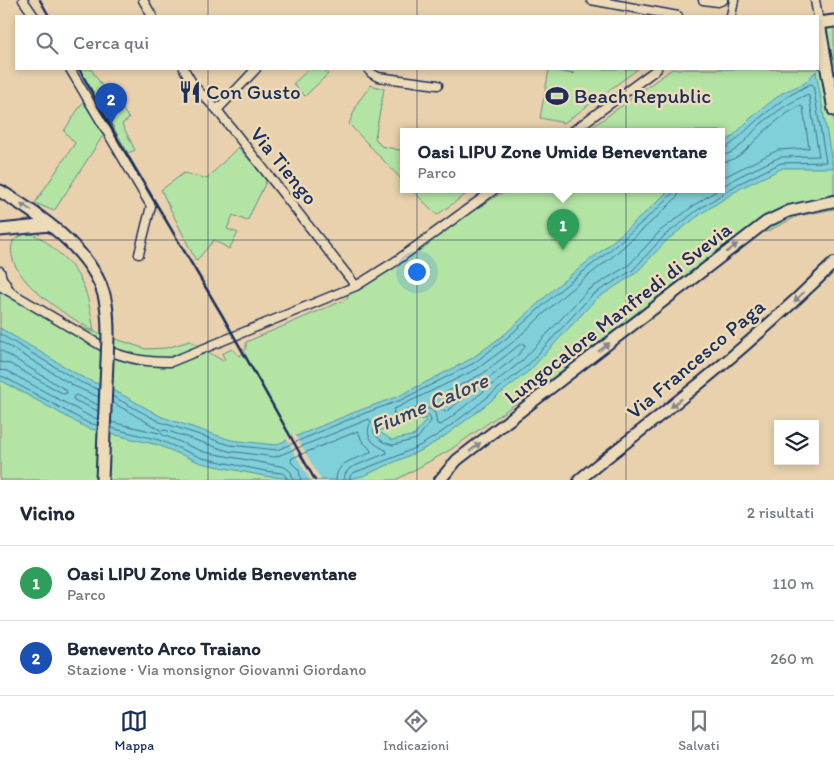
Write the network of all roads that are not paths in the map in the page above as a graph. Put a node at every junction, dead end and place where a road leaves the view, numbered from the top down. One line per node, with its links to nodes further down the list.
1 (23, 0): 8 (street)
2 (142, 0): 9 (street)
3 (592, 0): 10 (street)
4 (703, 0): 5 (street)
5 (723, 0)
6 (734, 0): 11 (street)
7 (815, 0): 12 (street)
8 (33, 15)
9 (151, 15)
10 (673, 15)
11 (731, 15)
12 (817, 15)
13 (834, 21): 14 (main road)
14 (819, 23)
15 (819, 28): 23 (main road)
16 (71, 70): 30 (street)
17 (185, 70): 22 (street, Via Tiengo)
18 (255, 70): 22 (street)
19 (369, 70): 21 (street)
20 (656, 70): 24 (street)
21 (438, 85)
22 (217, 110): 34 (street, Via Tiengo)
23 (834, 110)
24 (577, 128)
25 (0, 191): 28 (main road, one-way to 25)
26 (490, 193): 34 (street)
27 (834, 201): 37 (street, Lungocalore Manfredi di Svevia, one-way to 27)
28 (50, 225): 29 (main road); 36 (main road, bridge)
29 (0, 230)
30 (139, 254)
31 (834, 263): 38 (street, Via Francesco Paga, one-way to 38)
32 (0, 271): 35 (street)
33 (0, 286): 35 (street)
34 (356, 286): 35 (street)
35 (12, 292)
36 (102, 480)
37 (440, 480)
38 (579, 480)

